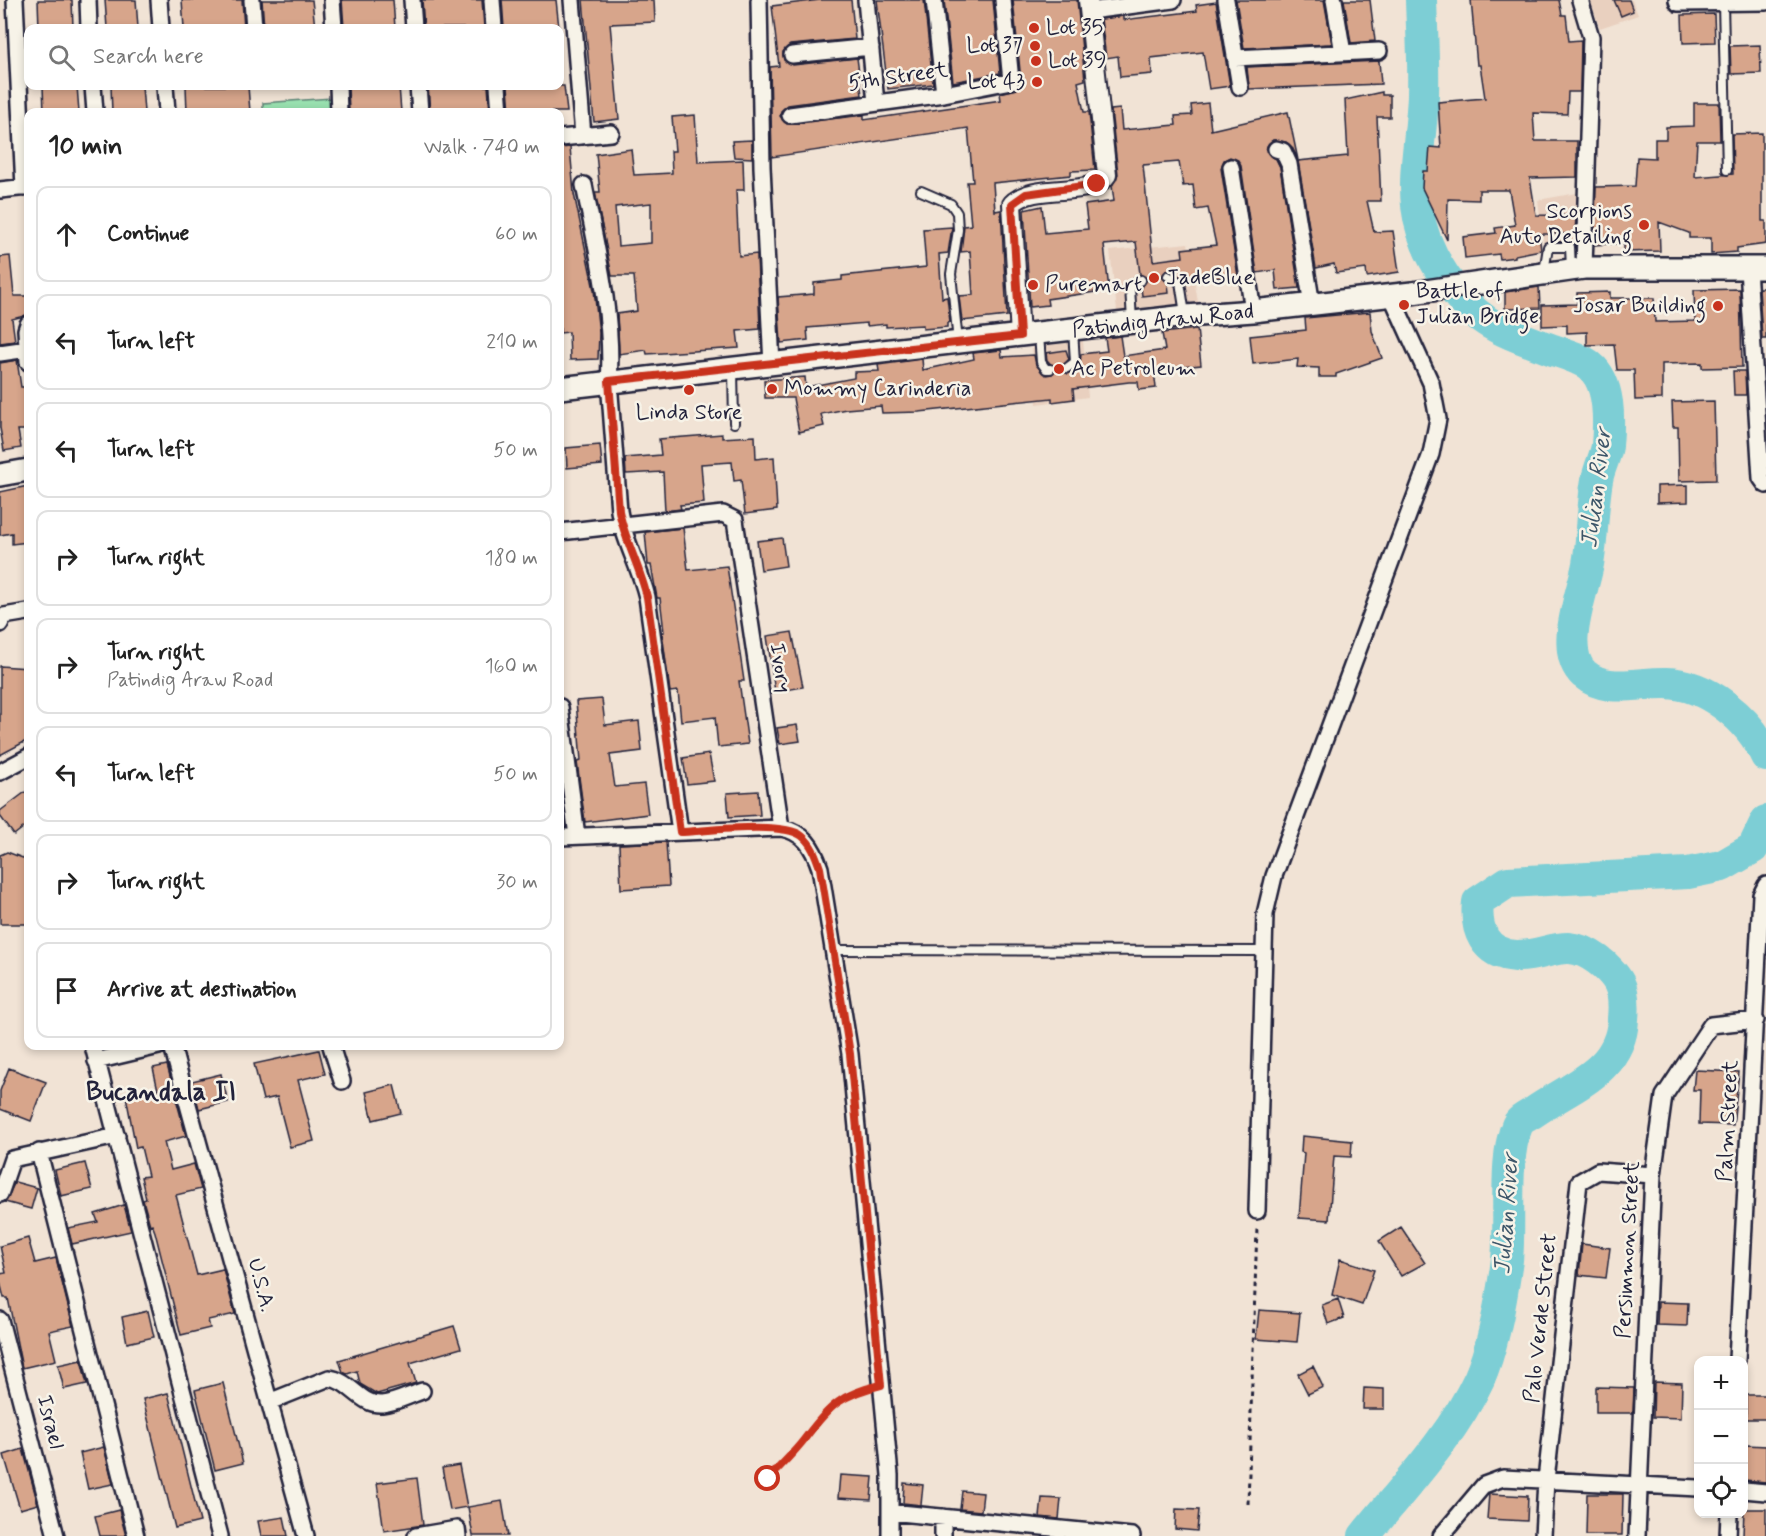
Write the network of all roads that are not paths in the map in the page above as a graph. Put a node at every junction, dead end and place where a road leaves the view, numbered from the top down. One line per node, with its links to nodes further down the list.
1 (15, 0): 50 (street)
2 (88, 0): 21 (street)
3 (159, 0): 22 (street)
4 (252, 0): 23 (street)
5 (332, 0): 24 (street)
6 (412, 0): 25 (street)
7 (492, 0): 26 (street)
8 (572, 0): 47 (street)
9 (759, 0): 71 (street)
10 (866, 0): 27 (street)
11 (934, 0): 38 (street)
12 (1003, 0): 38 (street, 5th Street)
13 (1170, 0): 20 (street)
14 (1226, 0): 31 (street)
15 (1334, 0): 29 (street)
16 (1580, 0): 58 (street)
17 (1678, 2): 19 (street)
18 (1766, 2): 19 (street)
19 (1723, 3): 52 (lane)
20 (1089, 6): 67 (street)
21 (90, 24)
22 (161, 24)
23 (254, 24)
24 (334, 24)
25 (414, 24)
26 (494, 24)
27 (871, 47): 30 (street); 39 (street)
28 (1379, 51): 29 (street)
29 (1343, 53): 31 (street)
30 (792, 55)
31 (1235, 58): 32 (street)
32 (1240, 87)
33 (93, 90): 40 (street)
34 (165, 90): 41 (street)
35 (338, 90): 42 (street)
36 (418, 90): 43 (street)
37 (498, 90): 44 (street)
38 (944, 94): 39 (street, 5th Street)
39 (876, 103): 45 (street, 5th Street)
40 (95, 108)
41 (167, 108)
42 (339, 108)
43 (420, 108)
44 (500, 108)
45 (790, 115)
46 (611, 133): 47 (street)
47 (583, 136): 48 (street)
48 (564, 138)
49 (1276, 149): 62 (street)
50 (24, 154)
51 (1231, 167): 63 (street)
52 (1727, 170)
53 (584, 185): 75 (street)
54 (24, 188): 55 (street)
55 (0, 190)
56 (921, 191): 68 (lane)
57 (1757, 268): 58 (main road, Patindig Araw Road); 80 (street)
58 (1578, 269): 61 (main road, Patindig Araw Road)
59 (1168, 276): 64 (lane)
60 (1141, 279): 65 (lane)
61 (1401, 294): 62 (main road, Patindig Araw Road); 94 (street)
62 (1312, 305): 63 (main road, Patindig Araw Road)
63 (1253, 311): 64 (main road, Patindig Araw Road)
64 (1186, 316): 65 (main road, Patindig Araw Road)
65 (1132, 322): 66 (main road, Patindig Araw Road)
66 (1073, 330): 67 (main road, Patindig Araw Road); 73 (lane)
67 (1029, 335): 68 (main road, Patindig Araw Road); 74 (lane)
68 (958, 344): 71 (main road, Patindig Araw Road)
69 (0, 352): 70 (street)
70 (24, 355)
71 (772, 365): 72 (main road, Patindig Araw Road)
72 (733, 368): 75 (main road, Patindig Araw Road); 77 (lane)
73 (1067, 368)
74 (1050, 369)
75 (609, 381): 76 (main road, Patindig Araw Road); 81 (street)
76 (564, 387)
77 (734, 423)
78 (24, 471): 79 (main road)
79 (0, 475)
80 (1766, 485)
81 (622, 527): 82 (street); 88 (street, Ivory); 89 (street)
82 (564, 532)
83 (24, 613): 84 (street)
84 (0, 624)
85 (564, 737): 90 (street)
86 (24, 760): 87 (street)
87 (0, 772)
88 (781, 828): 89 (street); 93 (street)
89 (680, 832): 90 (street)
90 (577, 836): 91 (street)
91 (564, 837)
92 (1766, 885): 95 (street, Palm Street)
93 (834, 950): 94 (lane); 116 (street)
94 (1264, 951): 106 (street)
95 (1756, 1020): 104 (street, Persimmon Street); 108 (street, Palm Street)
96 (94, 1050): 100 (street)
97 (142, 1050): 100 (street)
98 (173, 1050): 110 (street, U.S.A.)
99 (332, 1050): 101 (street)
100 (96, 1061): 102 (street)
101 (342, 1081)
102 (117, 1136): 103 (street); 123 (street)
103 (39, 1152): 105 (street); 122 (street)
104 (1653, 1175): 111 (street, Palo Verde Street); 112 (street, Persimmon Street)
105 (0, 1194)
106 (1257, 1211)
107 (0, 1320): 121 (street, Israel)
108 (1737, 1356)
109 (422, 1391): 110 (street)
110 (269, 1402): 124 (street, U.S.A.)
111 (1546, 1480): 112 (street); 130 (street); 131 (street, Palo Verde Street)
112 (1640, 1484): 113 (street); 132 (street, Persimmon Street)
113 (1694, 1488)
114 (1748, 1490): 115 (street)
115 (1766, 1492)
116 (890, 1512): 117 (street); 127 (street)
117 (943, 1517): 119 (street); 128 (street)
118 (1729, 1518): 133 (street)
119 (1004, 1529): 120 (street)
120 (1062, 1532): 129 (street)
121 (56, 1536)
122 (136, 1536)
123 (220, 1536)
124 (306, 1536)
125 (416, 1536): 126 (street)
126 (458, 1536)
127 (890, 1536)
128 (943, 1536)
129 (1124, 1536)
130 (1441, 1536)
131 (1544, 1536)
132 (1637, 1536)
133 (1728, 1536)

